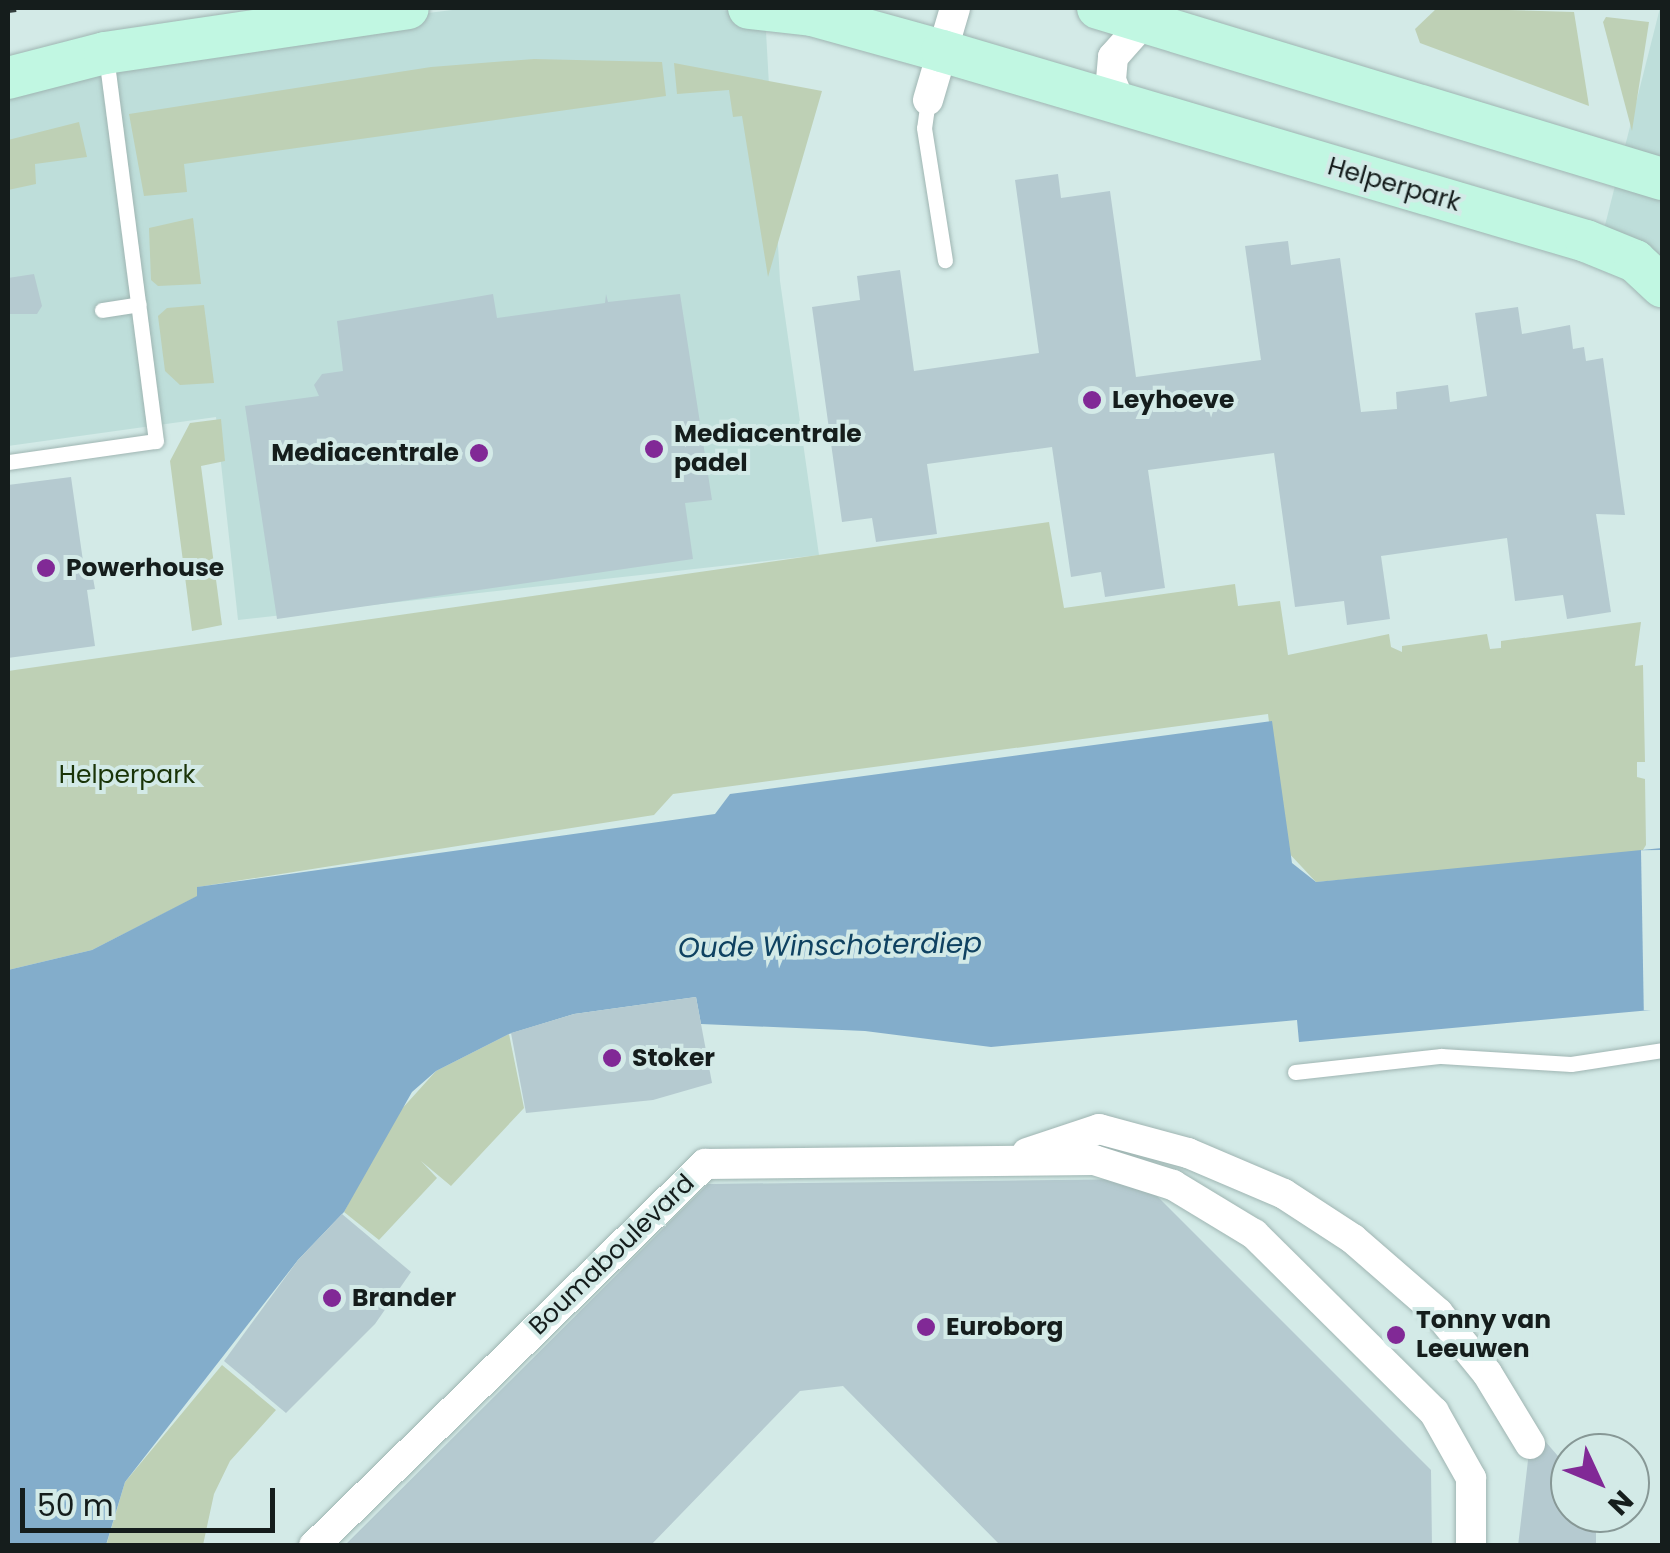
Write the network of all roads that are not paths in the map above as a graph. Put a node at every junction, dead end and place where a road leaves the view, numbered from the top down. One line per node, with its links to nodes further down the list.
1 (408, 8): 7 (main road)
2 (749, 8): 6 (main road, Helperpark)
3 (955, 8): 6 (street)
4 (1098, 8): 5 (main road)
5 (1145, 22): 10 (street); 11 (main road)
6 (942, 51): 9 (street); 10 (main road, Helperpark)
7 (105, 53): 8 (main road); 14 (lane)
8 (8, 78)
9 (928, 100): 12 (lane)
10 (1121, 104): 13 (main road, Helperpark)
11 (1662, 179)
12 (945, 260)
13 (1661, 284)
14 (139, 304): 15 (lane); 16 (lane)
15 (102, 310)
16 (8, 462)
17 (1662, 1050): 18 (lane)
18 (1295, 1072)
19 (992, 1164): 20 (street, Boumaboulevard); 21 (street, Boumaboulevard); 22 (street, Boumaboulevard)
20 (1530, 1444)
21 (314, 1546)
22 (1471, 1546)

